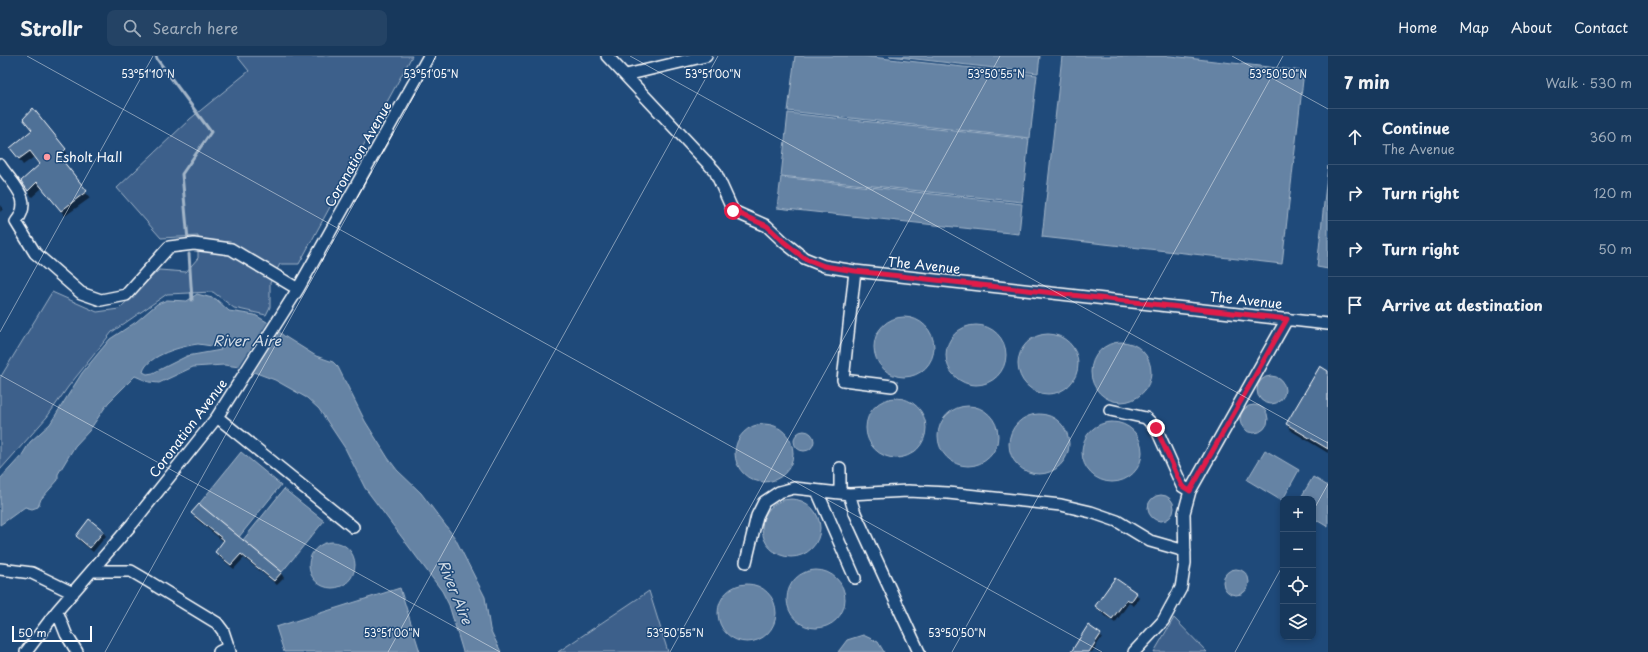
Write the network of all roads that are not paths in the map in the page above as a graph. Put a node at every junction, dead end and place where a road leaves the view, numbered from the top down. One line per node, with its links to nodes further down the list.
1 (430, 56): 7 (street, Coronation Avenue)
2 (607, 56): 4 (street, The Avenue)
3 (706, 56): 4 (street)
4 (626, 75): 6 (street, The Avenue)
5 (0, 165): 7 (street)
6 (855, 271): 8 (street, The Avenue); 10 (street)
7 (298, 288): 12 (street, Coronation Avenue)
8 (1287, 319): 9 (street, The Avenue); 15 (street)
9 (1328, 324)
10 (892, 386)
11 (1110, 410): 15 (street)
12 (217, 417): 17 (street); 21 (street, Coronation Avenue)
13 (840, 468): 16 (street)
14 (817, 491): 16 (street); 19 (street); 22 (street)
15 (1190, 491): 18 (street)
16 (845, 494): 18 (street); 28 (street)
17 (353, 526)
18 (1185, 550): 29 (street)
19 (746, 562)
20 (0, 569): 23 (street)
21 (93, 570): 23 (street, Coronation Avenue); 25 (street)
22 (855, 578)
23 (73, 593): 24 (street, Coronation Avenue)
24 (57, 611): 26 (street, Coronation Avenue); 27 (street)
25 (226, 650)
26 (26, 652)
27 (77, 652)
28 (919, 652)
29 (1134, 652)

